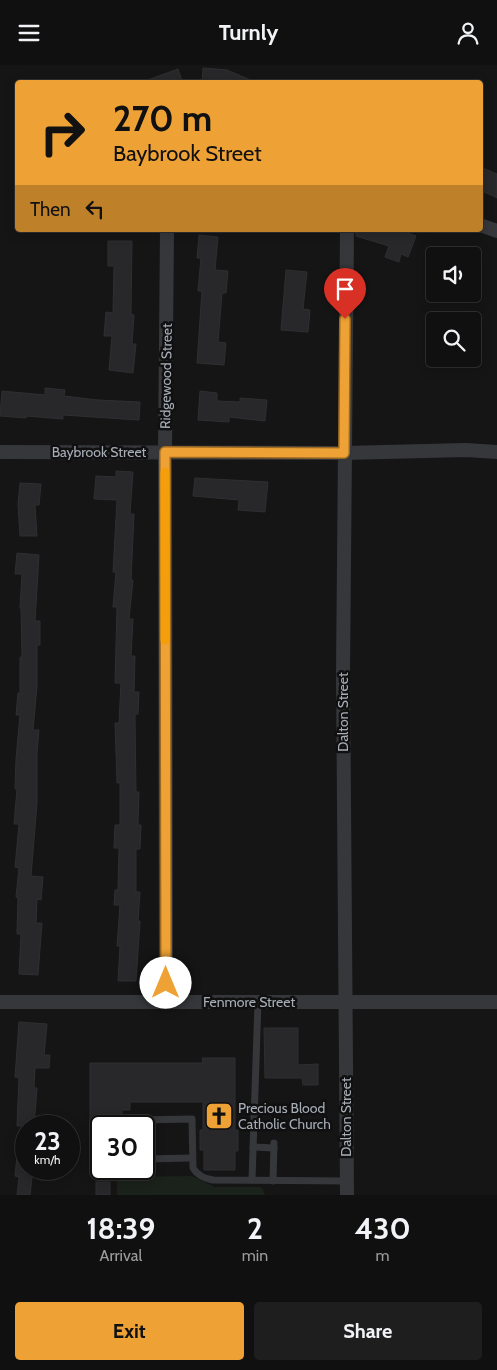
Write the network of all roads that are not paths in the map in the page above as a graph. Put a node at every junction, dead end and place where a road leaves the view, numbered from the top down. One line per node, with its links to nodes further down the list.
1 (483, 226): 2 (street)
2 (497, 231)
3 (167, 232): 6 (street, Ridgewood Street)
4 (347, 232): 8 (street, Dalton Street)
5 (0, 451): 6 (street, Baybrook Street)
6 (165, 452): 8 (street, Baybrook Street); 9 (street, Ridgewood Street)
7 (497, 452): 8 (street, Baybrook Street)
8 (344, 453): 11 (street, Dalton Street)
9 (166, 1002): 10 (street, Fenmore Street); 13 (street, Fenmore Street)
10 (258, 1002): 11 (street, Fenmore Street); 15 (lane)
11 (346, 1002): 12 (street, Fenmore Street); 20 (street, Dalton Street)
12 (497, 1002)
13 (0, 1003)
14 (155, 1120): 16 (lane)
15 (253, 1147): 18 (lane); 19 (lane)
16 (192, 1158): 17 (lane); 18 (lane)
17 (155, 1159)
18 (252, 1180): 19 (lane)
19 (273, 1181): 20 (lane)
20 (347, 1188)

